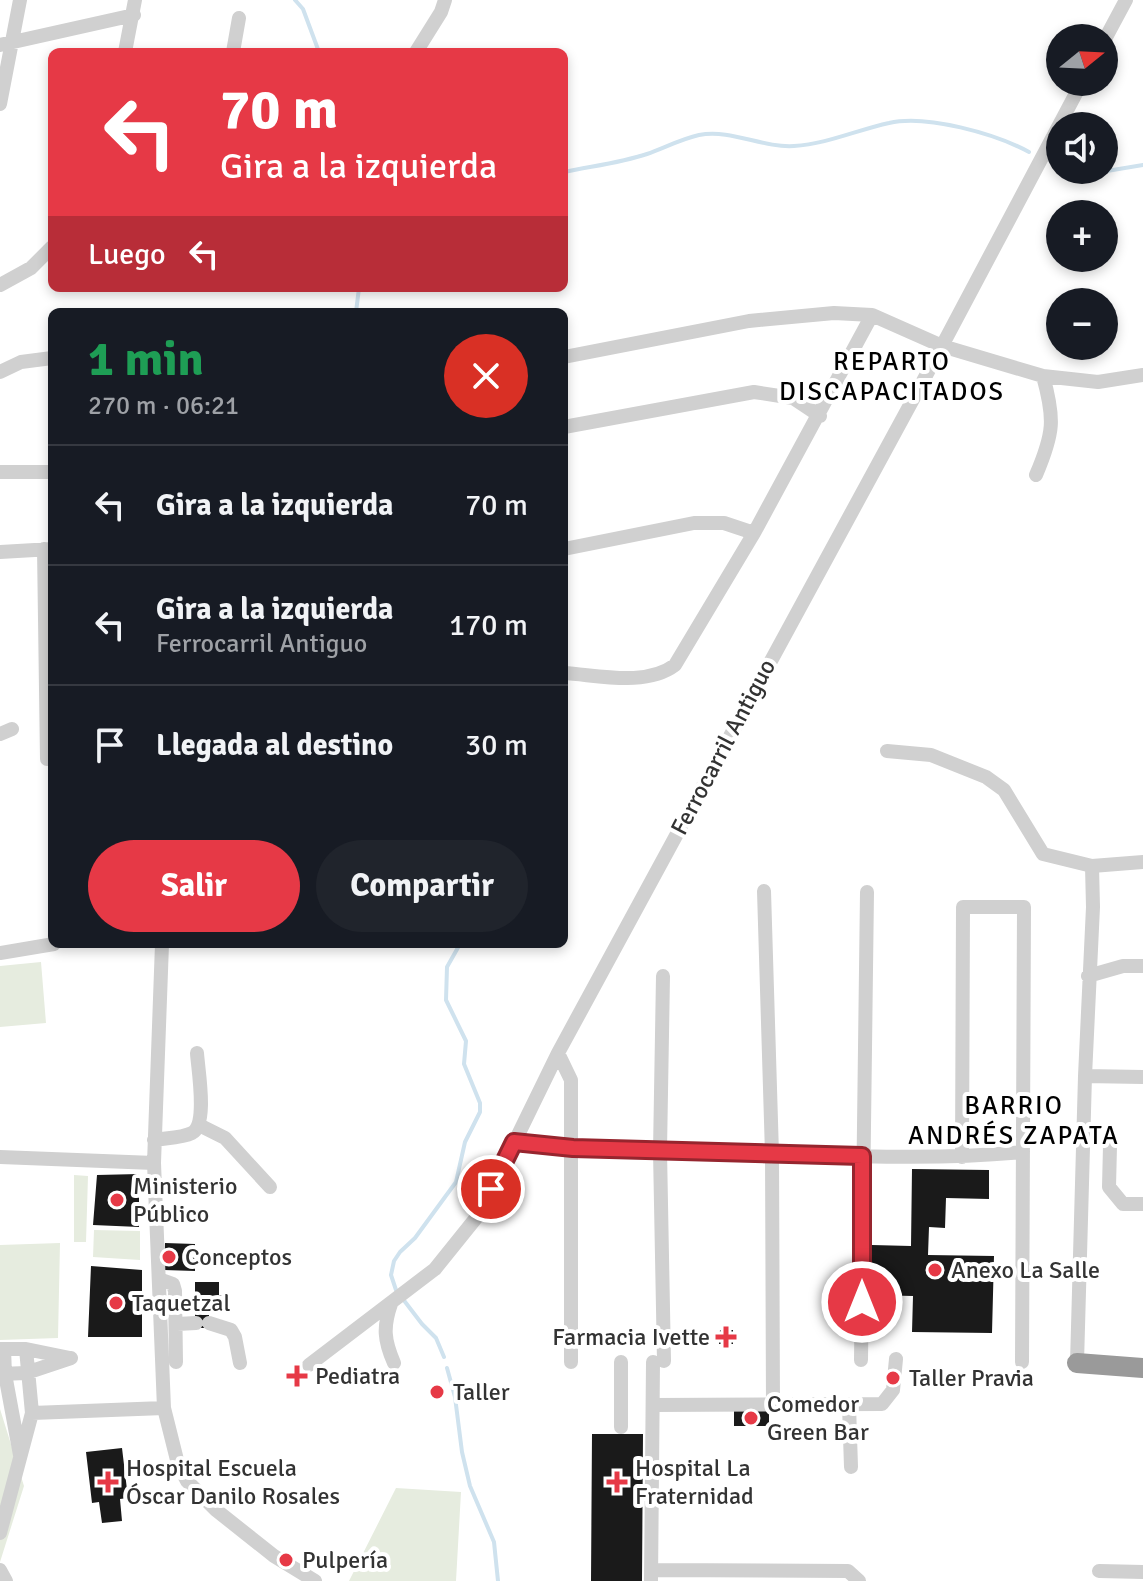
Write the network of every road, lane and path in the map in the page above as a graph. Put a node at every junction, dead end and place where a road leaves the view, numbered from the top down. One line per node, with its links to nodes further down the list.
1 (20, 0): 7 (street)
2 (445, 0): 10 (street)
3 (1126, 0): 6 (street)
4 (134, 7): 7 (street); 8 (street)
5 (239, 18): 9 (street)
6 (1113, 24)
7 (6, 44): 12 (street)
8 (126, 48)
9 (234, 48)
10 (418, 48)
11 (1075, 96): 18 (street, Ferrocarril Antiguo)
12 (0, 104)
13 (48, 251): 15 (street)
14 (48, 266): 15 (street)
15 (31, 268): 16 (street)
16 (0, 285)
17 (872, 315): 18 (street); 19 (street); 24 (street)
18 (942, 346): 23 (street); 49 (street, Ferrocarril Antiguo)
19 (568, 356)
20 (48, 359): 21 (street)
21 (0, 372)
22 (1143, 375): 23 (street)
23 (1043, 376): 28 (street)
24 (820, 416): 25 (street); 29 (street)
25 (568, 426)
26 (0, 472): 27 (street)
27 (48, 472)
28 (1036, 475)
29 (754, 533): 30 (street); 34 (street)
30 (568, 548)
31 (48, 549): 32 (street); 33 (street)
32 (0, 552)
33 (48, 632): 35 (street)
34 (568, 673)
35 (48, 674): 37 (street)
36 (887, 751): 39 (street)
37 (47, 759)
38 (1143, 862): 39 (street)
39 (1092, 866): 47 (street)
40 (764, 891): 59 (street)
41 (867, 892): 60 (street)
42 (48, 945): 44 (street)
43 (162, 948): 53 (street)
44 (0, 953)
45 (1143, 966): 47 (street)
46 (663, 976): 57 (street)
47 (1088, 976): 50 (street)
48 (197, 1053): 52 (street)
49 (558, 1053): 54 (street, Ferrocarril Antiguo); 56 (street)
50 (1085, 1076): 51 (street); 79 (street)
51 (1143, 1077)
52 (199, 1125): 53 (street); 64 (street)
53 (154, 1140): 63 (street)
54 (514, 1142): 56 (street); 67 (street, Ferrocarril Antiguo)
55 (1110, 1146): 65 (street)
56 (573, 1148): 57 (street); 74 (street)
57 (660, 1151): 59 (street); 84 (street)
58 (1023, 1152): 62 (street); 62 (street); 76 (street)
59 (772, 1154): 60 (street); 85 (street)
60 (862, 1156): 62 (street); 72 (street)
61 (0, 1157): 63 (street)
62 (962, 1157)
63 (154, 1163): 66 (street)
64 (270, 1187)
65 (1143, 1204)
66 (159, 1279): 68 (street); 87 (street)
67 (391, 1304): 78 (street); 81 (street, Ferrocarril Antiguo)
68 (177, 1324): 73 (street); 77 (street)
69 (2, 1349): 70 (street); 83 (street)
70 (26, 1349): 82 (street); 82 (street)
71 (896, 1359): 86 (street)
72 (861, 1360)
73 (176, 1362)
74 (571, 1362)
75 (621, 1362): 89 (street)
76 (1022, 1362)
77 (240, 1363)
78 (394, 1363)
79 (1077, 1363): 80 (highway)
80 (1143, 1364)
81 (309, 1365)
82 (26, 1373): 83 (street); 88 (street)
83 (3, 1374): 90 (street)
84 (653, 1405): 85 (street); 96 (street)
85 (773, 1405): 86 (street)
86 (849, 1405): 91 (street)
87 (164, 1408): 88 (street); 98 (street)
88 (32, 1413): 90 (street)
89 (621, 1427)
90 (21, 1459): 92 (street)
91 (851, 1467)
92 (0, 1533)
93 (0, 1570): 97 (street)
94 (1099, 1571): 95 (street)
95 (1143, 1572)
96 (651, 1575): 99 (street)
97 (6, 1581)
98 (315, 1581)
99 (859, 1581)

